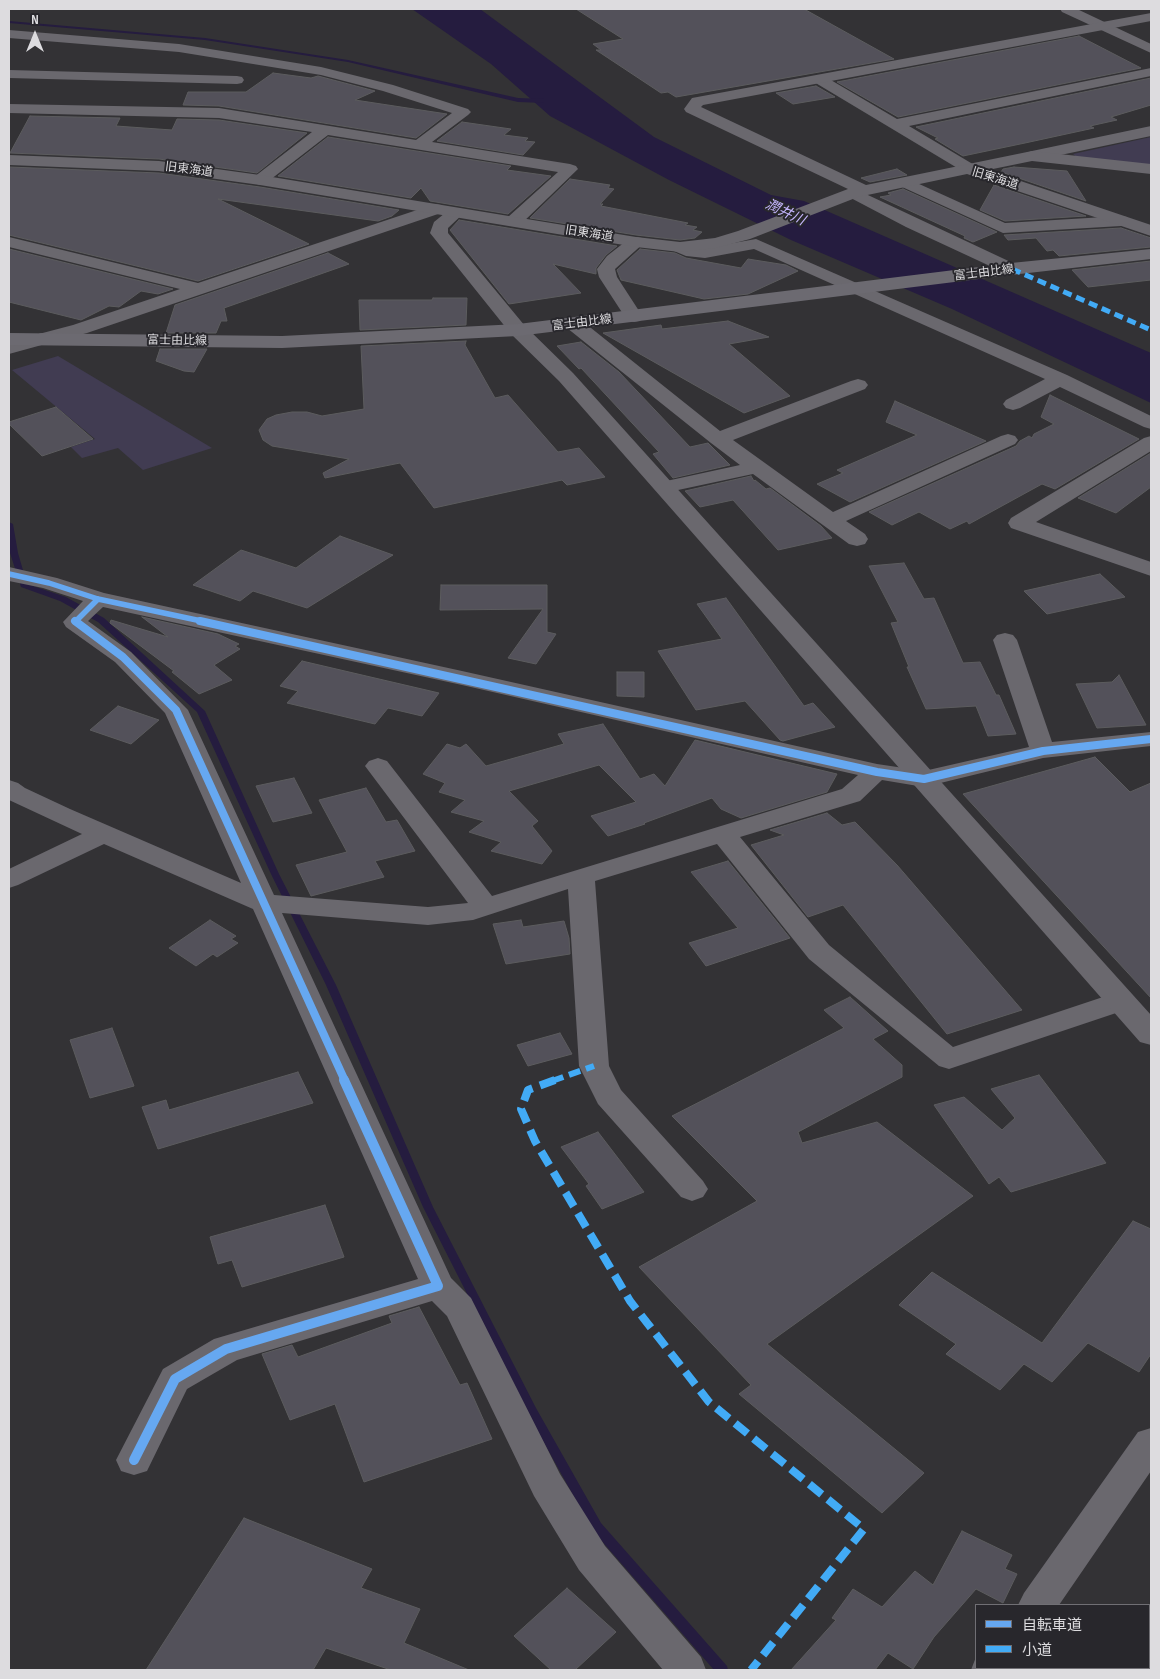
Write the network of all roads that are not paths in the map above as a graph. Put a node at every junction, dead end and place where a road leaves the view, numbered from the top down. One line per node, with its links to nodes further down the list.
1 (1067, 9): 3 (street)
2 (1151, 17): 3 (street)
3 (1103, 26): 5 (street); 9 (street)
4 (9, 34): 6 (street)
5 (1151, 49)
6 (247, 59): 10 (street); 16 (street)
7 (1151, 72): 13 (street)
8 (9, 74): 10 (street)
9 (819, 79): 13 (street); 23 (street)
10 (237, 80): 12 (street)
11 (14, 113): 12 (street)
12 (219, 113): 14 (street)
13 (896, 124): 19 (street)
14 (325, 130): 16 (street); 21 (street)
15 (1151, 131): 17 (street)
16 (419, 145): 26 (street)
17 (1032, 156): 19 (street); 20 (street)
18 (9, 160): 21 (street, 旧東海道)
19 (970, 169): 22 (street, 旧東海道); 27 (street, 旧東海道)
20 (1151, 169)
21 (260, 180): 24 (street, 旧東海道)
22 (906, 183): 23 (street, 旧東海道); 27 (street)
23 (858, 192): 31 (street, 旧東海道); 33 (street)
24 (435, 209): 25 (street, 旧東海道); 35 (street)
25 (456, 213): 26 (street, 旧東海道); 38 (street)
26 (514, 221): 30 (street, 旧東海道)
27 (1121, 221): 28 (street, 旧東海道)
28 (1151, 231)
29 (9, 242): 35 (street)
30 (636, 242): 31 (street, 旧東海道); 36 (street)
31 (680, 247): 34 (street)
32 (1151, 254): 33 (main road, 富士由比線)
33 (1007, 270): 34 (main road, 富士由比線)
34 (864, 288): 36 (main road, 富士由比線); 42 (street)
35 (202, 289): 40 (street)
36 (634, 317): 37 (main road, 富士由比線)
37 (574, 324): 38 (main road, 富士由比線); 48 (street)
38 (518, 330): 40 (main road, 富士由比線); 52 (street)
39 (9, 338): 40 (main road, 富士由比線)
40 (42, 339): 41 (street)
41 (9, 348)
42 (1060, 379): 44 (street); 45 (street)
43 (858, 385): 48 (street)
44 (1013, 404)
45 (1128, 412): 46 (street); 47 (street)
46 (1151, 423)
47 (1151, 435)
48 (718, 439): 51 (street)
49 (1008, 440): 53 (street)
50 (1151, 442): 55 (street)
51 (758, 467): 52 (street); 53 (street)
52 (664, 488): 64 (street)
53 (832, 520): 54 (street)
54 (857, 539)
55 (1151, 569)
56 (9, 574): 57 (street)
57 (98, 599): 58 (street); 63 (street)
58 (74, 622): 70 (street)
59 (1005, 640): 61 (street)
60 (1151, 739): 61 (street)
61 (1044, 751): 64 (street)
62 (378, 766): 71 (street)
63 (877, 772): 64 (street); 67 (street)
64 (924, 779): 72 (street)
65 (9, 788): 66 (street)
66 (105, 833): 69 (street); 70 (street)
67 (724, 834): 68 (street); 72 (street)
68 (581, 876): 71 (street); 74 (street)
69 (9, 879)
70 (264, 903): 71 (street); 75 (street)
71 (486, 907)
72 (1121, 1001): 73 (street)
73 (1151, 1034)
74 (692, 1189)
75 (438, 1286): 77 (street); 79 (street)
76 (1151, 1443): 78 (street)
77 (134, 1460)
78 (1038, 1604)
79 (687, 1670)

